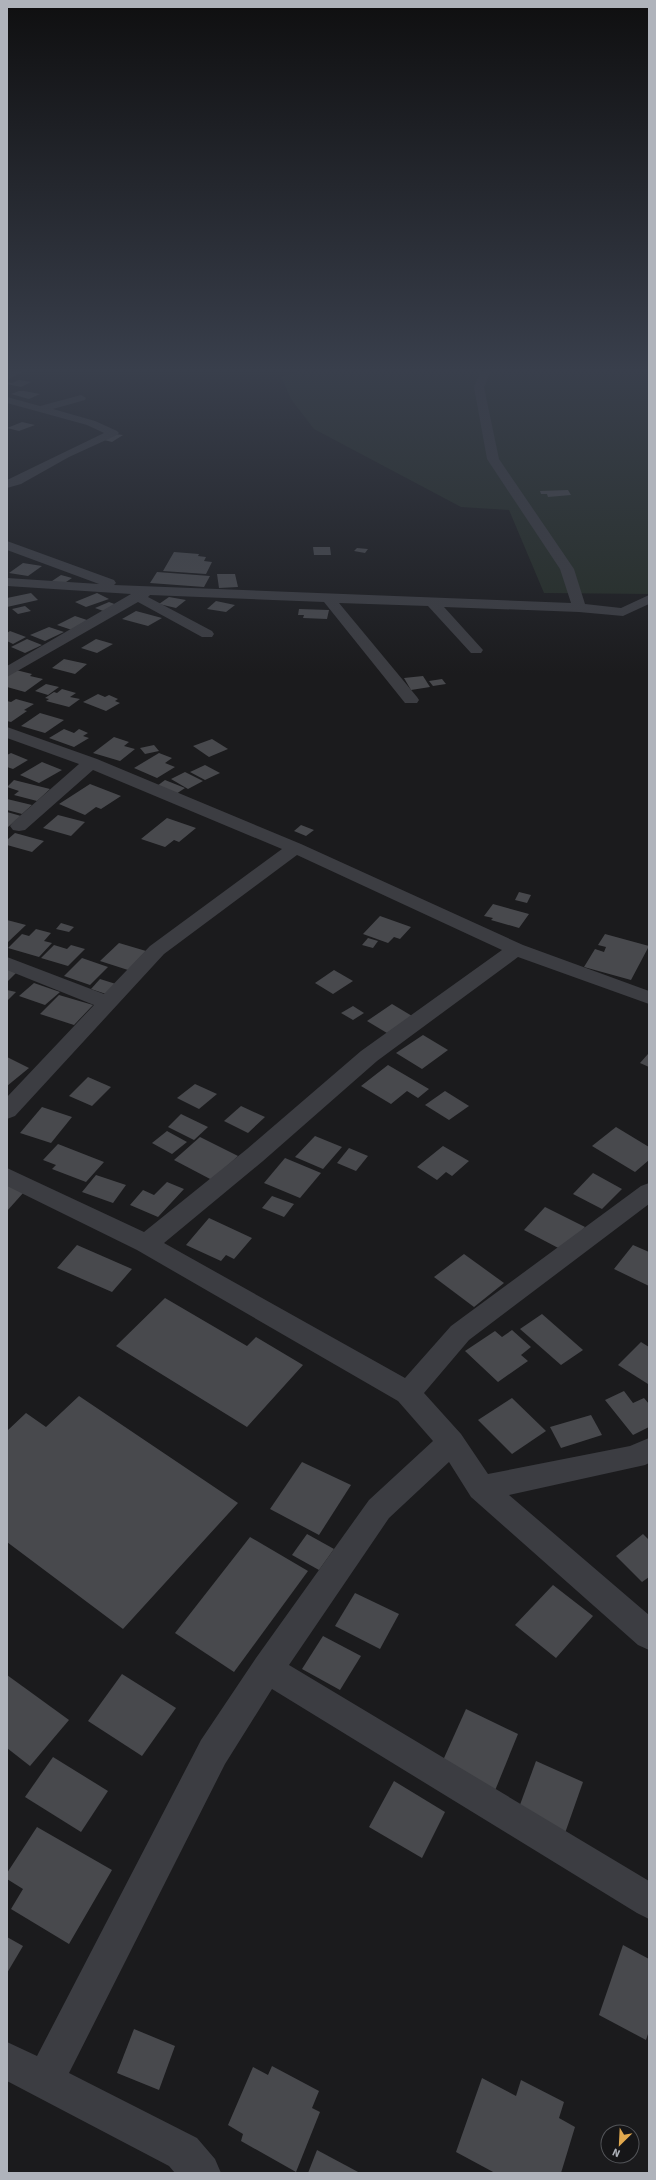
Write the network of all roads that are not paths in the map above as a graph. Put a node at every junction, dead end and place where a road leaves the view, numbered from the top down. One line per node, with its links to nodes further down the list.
1 (37, 470): 3 (street)
2 (501, 470): 11 (street)
3 (7, 484)
4 (7, 545): 6 (street)
5 (7, 582): 6 (street)
6 (125, 590): 7 (street)
7 (143, 594): 8 (street); 14 (street); 16 (street)
8 (327, 597): 10 (street); 17 (street)
9 (649, 599): 12 (street)
10 (432, 602): 11 (street); 15 (street)
11 (579, 608): 12 (street)
12 (622, 612): 13 (street)
13 (649, 617)
14 (207, 634)
15 (476, 650)
16 (7, 672)
17 (411, 700)
18 (7, 732): 19 (street)
19 (90, 763): 20 (street); 21 (street)
20 (19, 826)
21 (295, 848): 22 (street); 25 (street)
22 (516, 949): 24 (street); 29 (street)
23 (7, 963): 25 (street)
24 (649, 998)
25 (108, 1003): 26 (street)
26 (7, 1111)
27 (7, 1176): 29 (street)
28 (649, 1192): 30 (street)
29 (146, 1244): 30 (street)
30 (408, 1393): 31 (street)
31 (451, 1442): 33 (street); 35 (street)
32 (649, 1450): 33 (street)
33 (481, 1488): 34 (street)
34 (649, 1634)
35 (267, 1669): 36 (street); 38 (street)
36 (649, 1901)
37 (7, 2061): 38 (street)
38 (44, 2080): 39 (street)
39 (201, 2173)

